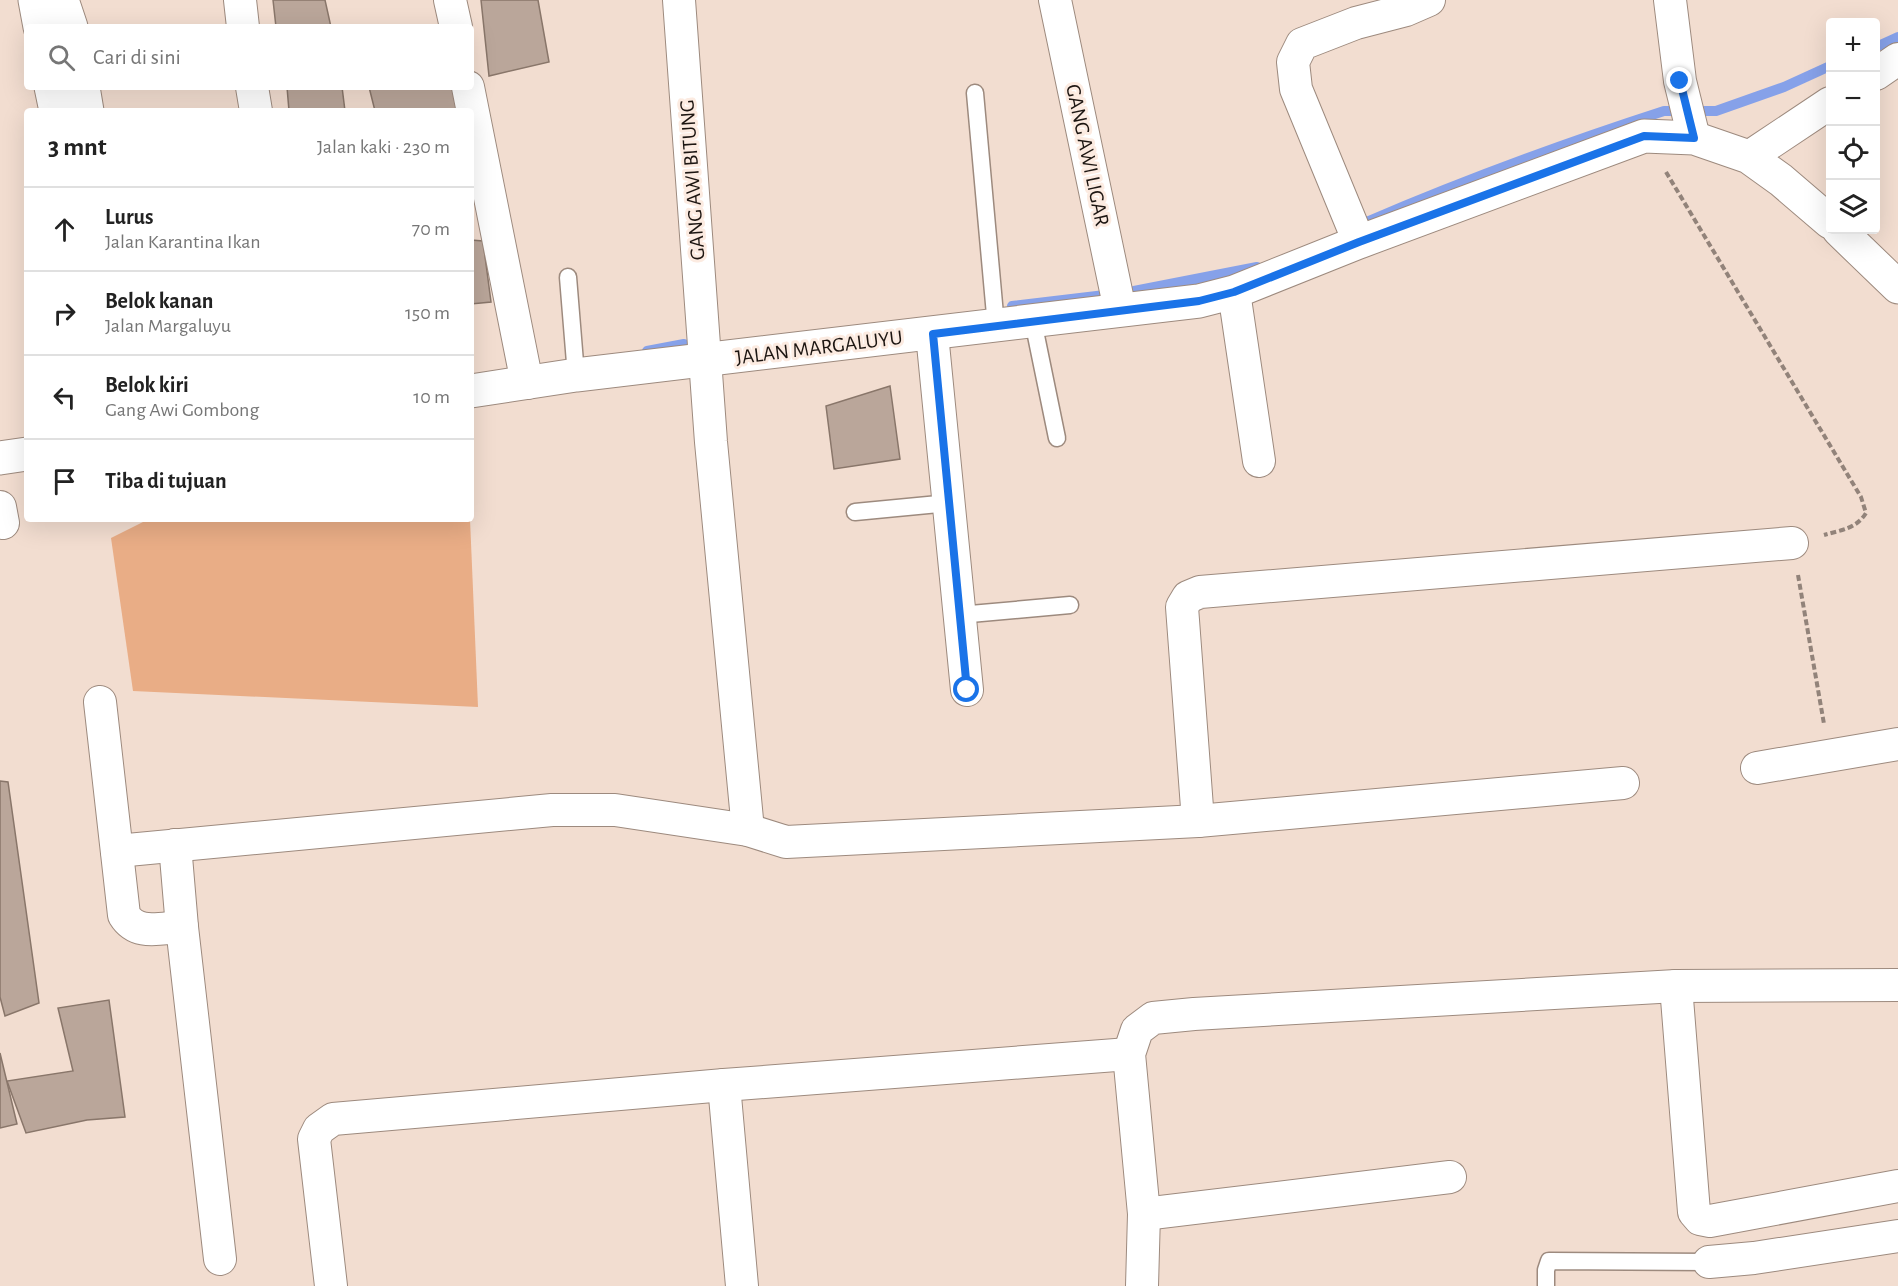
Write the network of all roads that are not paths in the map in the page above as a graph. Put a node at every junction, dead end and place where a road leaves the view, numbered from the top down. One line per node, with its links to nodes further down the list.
1 (35, 0): 9 (main road)
2 (62, 0): 10 (main road)
3 (240, 0): 11 (street)
4 (450, 0): 12 (street)
5 (679, 0): 38 (street, GANG AWI BITUNG)
6 (1055, 0): 34 (street, GANG AWI LIGAR)
7 (1429, 0): 30 (street)
8 (1670, 0): 26 (street)
9 (39, 24)
10 (70, 24)
11 (243, 24)
12 (455, 24)
13 (1898, 59): 14 (street)
14 (1878, 72)
15 (52, 90): 21 (main road)
16 (83, 90): 22 (main road)
17 (252, 90): 23 (street)
18 (469, 90): 24 (street)
19 (975, 93): 36 (lane)
20 (1826, 106): 27 (street)
21 (55, 108)
22 (86, 108)
23 (256, 108)
24 (472, 108)
25 (474, 117): 40 (street)
26 (1694, 138): 27 (main road, JALAN MARGALUYU); 30 (main road, JALAN MARGALUYU)
27 (1749, 157): 28 (main road, JALAN MARGALUYU)
28 (1826, 219)
29 (1843, 234): 32 (main road)
30 (1359, 242): 33 (main road, JALAN MARGALUYU)
31 (568, 277): 39 (lane)
32 (1898, 287)
33 (1234, 292): 34 (main road, JALAN MARGALUYU); 45 (street)
34 (1120, 310): 35 (main road, JALAN MARGALUYU)
35 (1033, 321): 36 (main road, JALAN MARGALUYU); 42 (lane)
36 (996, 326): 37 (main road, JALAN MARGALUYU)
37 (933, 334): 38 (main road, JALAN MARGALUYU); 46 (street)
38 (706, 360): 39 (main road, JALAN MARGALUYU); 57 (street, GANG AWI BITUNG)
39 (576, 375): 40 (main road, JALAN MARGALUYU)
40 (527, 383): 41 (main road, JALAN MARGALUYU)
41 (474, 391)
42 (1058, 438)
43 (24, 454): 44 (main road)
44 (0, 458)
45 (1259, 461)
46 (949, 503): 47 (lane); 50 (street)
47 (855, 512)
48 (1792, 543): 56 (street)
49 (1070, 605): 50 (lane)
50 (959, 615): 51 (street)
51 (967, 690)
52 (100, 702): 59 (street)
53 (1898, 744): 54 (street)
54 (1757, 768)
55 (1623, 783): 56 (street)
56 (1198, 821): 57 (street)
57 (748, 830): 58 (street)
58 (175, 845): 59 (street); 60 (street)
59 (117, 851): 60 (street)
60 (182, 927): 69 (street)
61 (1898, 985): 62 (street)
62 (1676, 986): 63 (street); 66 (street)
63 (1129, 1054): 64 (street); 67 (street)
64 (724, 1085): 71 (street); 72 (street)
65 (1450, 1177): 67 (street)
66 (1898, 1186)
67 (1144, 1214): 73 (street)
68 (1898, 1236): 70 (street)
69 (220, 1259)
70 (1709, 1262): 74 (lane)
71 (332, 1286)
72 (742, 1286)
73 (1142, 1286)
74 (1546, 1286)

